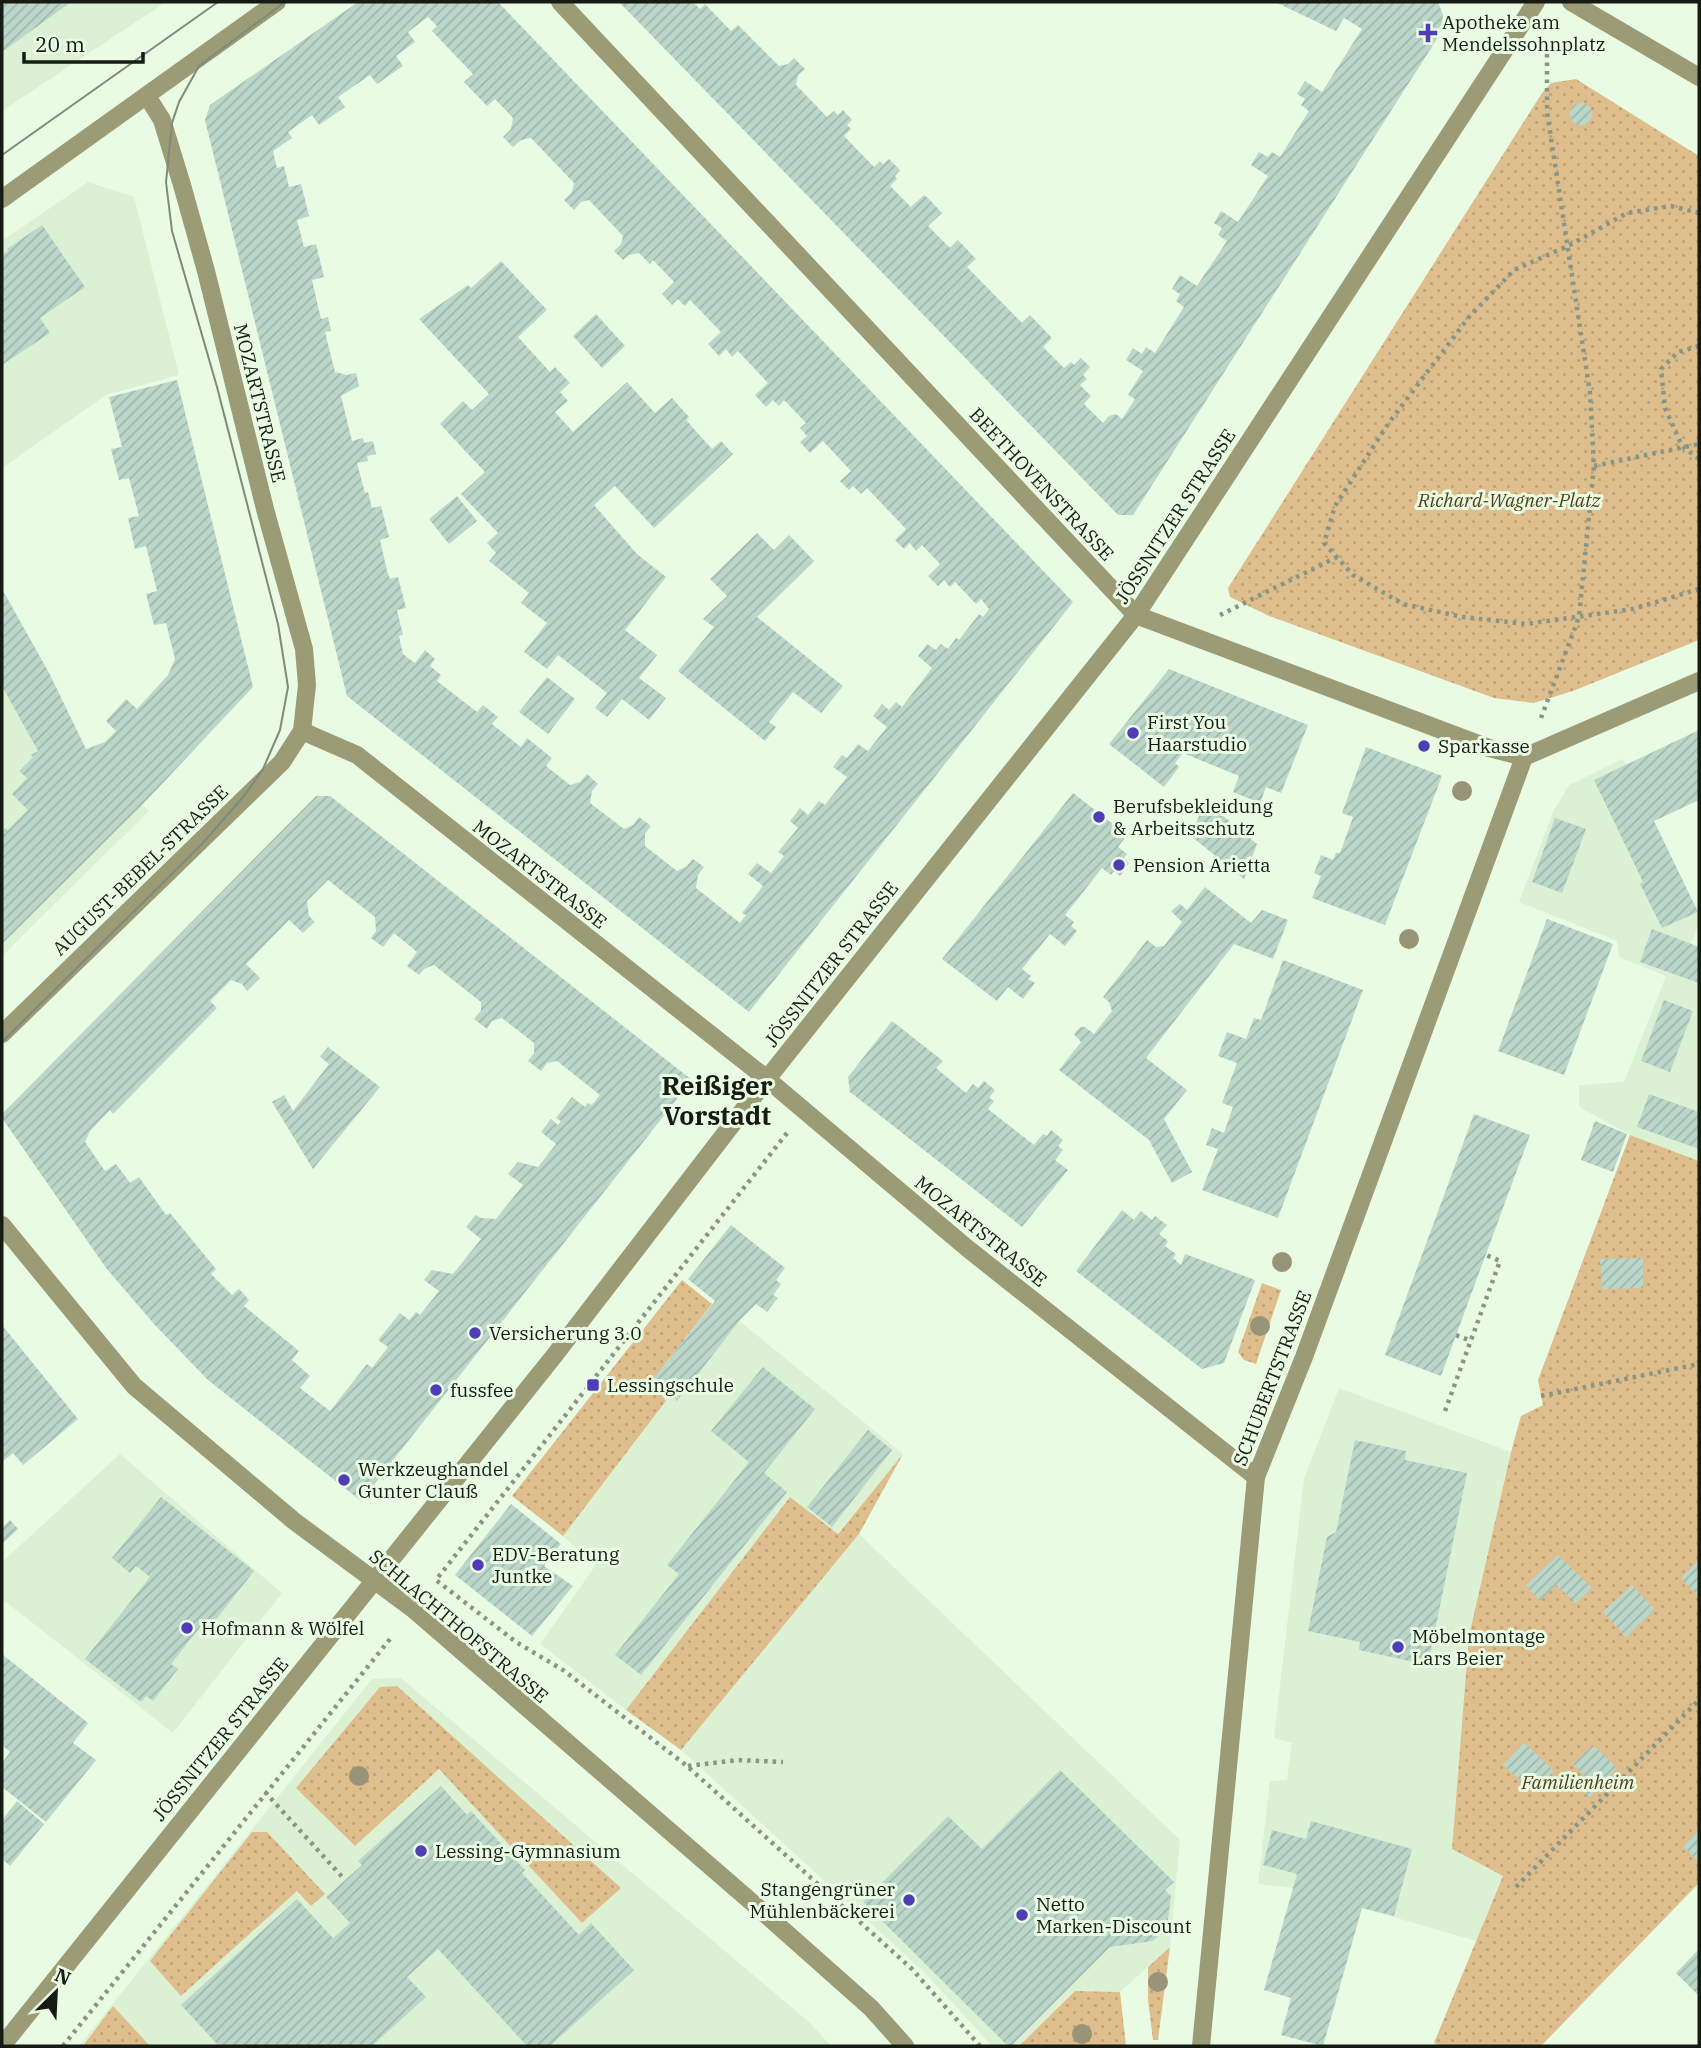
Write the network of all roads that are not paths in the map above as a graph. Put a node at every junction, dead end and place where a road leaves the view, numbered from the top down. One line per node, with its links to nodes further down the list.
1 (277, 2): 6 (street)
2 (560, 2): 8 (street, BEETHOVENSTRASSE)
3 (1536, 2): 8 (street, JÖSSNITZER STRASSE)
4 (1571, 2): 5 (street)
5 (1699, 77)
6 (147, 96): 7 (street); 10 (street, MOZARTSTRASSE)
7 (2, 199)
8 (1136, 615): 11 (street, BEETHOVENSTRASSE); 13 (street, JÖSSNITZER STRASSE)
9 (1699, 681): 11 (street)
10 (302, 731): 12 (street, AUGUST-BEBEL-STRASSE); 13 (street, MOZARTSTRASSE)
11 (1524, 757): 15 (street, SCHUBERTSTRASSE)
12 (2, 1034)
13 (767, 1079): 15 (street, MOZARTSTRASSE); 16 (street, JÖSSNITZER STRASSE)
14 (2, 1225): 16 (street, SCHLACHTHOFSTRASSE)
15 (1256, 1477): 19 (street, SCHUBERTSTRASSE)
16 (374, 1580): 17 (street, JÖSSNITZER STRASSE); 18 (street, SCHLACHTHOFSTRASSE)
17 (2, 2046)
18 (905, 2046)
19 (1201, 2046)

